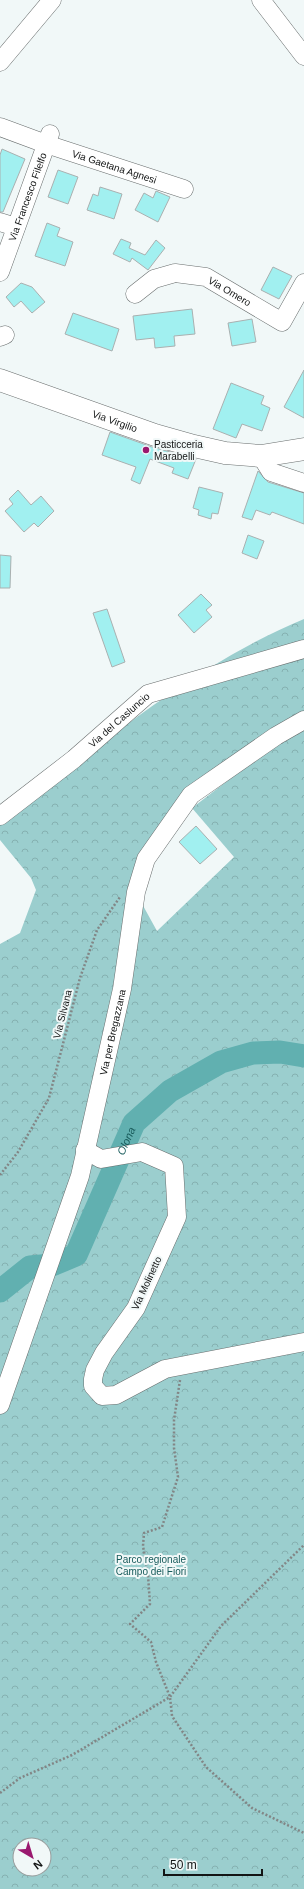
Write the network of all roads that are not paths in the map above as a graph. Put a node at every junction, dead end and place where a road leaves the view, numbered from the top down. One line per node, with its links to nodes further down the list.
1 (52, 0): 4 (street)
2 (261, 0): 3 (street)
3 (304, 56)
4 (0, 62)
5 (0, 127): 6 (street, Via Gaetana Agnesi)
6 (48, 138): 7 (street, Via Gaetana Agnesi); 8 (street, Via Francesco Filelfo)
7 (184, 189)
8 (8, 225): 9 (street, Via Francesco Filelfo)
9 (0, 272)
10 (304, 283): 11 (street, Via Omero)
11 (135, 294)
12 (0, 380): 14 (main road, Via Virgilio)
13 (304, 449): 14 (main road, Via Virgilio)
14 (261, 456): 15 (street)
15 (304, 483)
16 (304, 649): 18 (street, Via del Casluncio)
17 (304, 720): 19 (street, Via per Bregazzana)
18 (0, 816)
19 (86, 1150): 20 (street, Via Molinetto); 21 (street, Via per Bregazzana)
20 (304, 1342)
21 (0, 1405)

